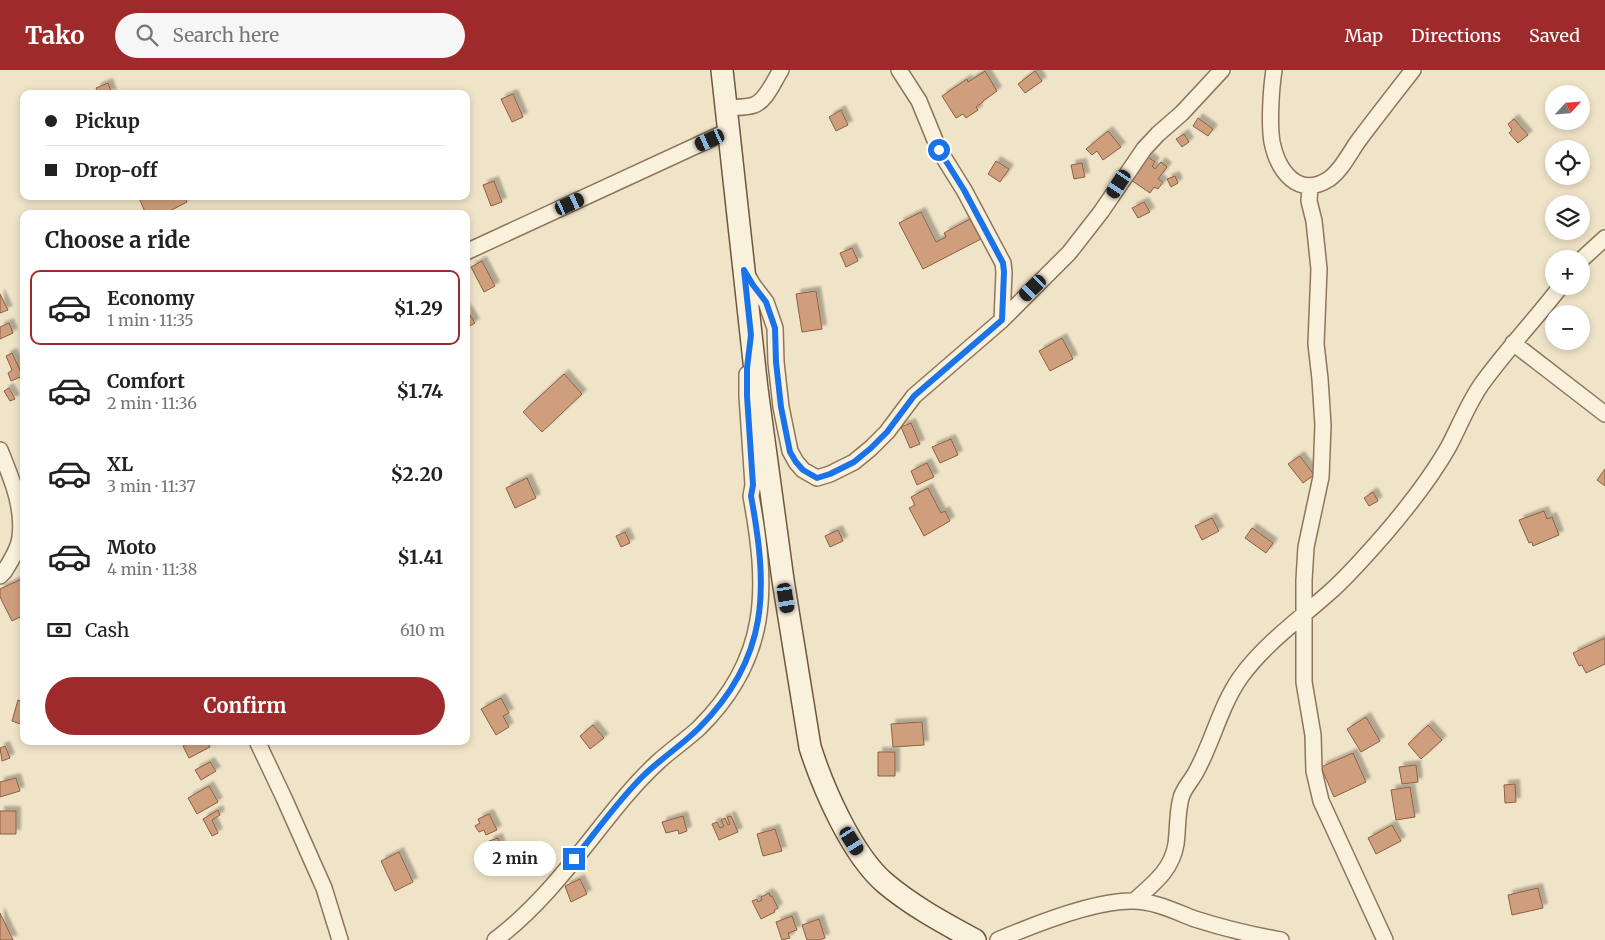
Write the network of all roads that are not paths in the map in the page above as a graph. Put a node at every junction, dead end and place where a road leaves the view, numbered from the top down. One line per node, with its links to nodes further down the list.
1 (722, 70): 7 (street)
2 (781, 70): 7 (street)
3 (899, 70): 15 (street)
4 (1222, 70): 15 (street)
5 (1274, 70): 9 (street)
6 (1413, 70): 9 (street)
7 (725, 108): 8 (street)
8 (728, 131): 11 (street); 13 (street)
9 (1310, 186): 22 (street)
10 (1605, 238): 12 (street)
11 (470, 250)
12 (1590, 252)
13 (744, 270): 15 (street); 16 (street)
14 (1553, 295): 17 (street)
15 (1002, 320)
16 (751, 335): 26 (street); 27 (street)
17 (1513, 343): 18 (street); 22 (street)
18 (1605, 414)
19 (0, 450): 21 (street)
20 (20, 562): 21 (street)
21 (3, 570)
22 (1305, 612): 24 (street); 30 (street)
23 (259, 745): 25 (street)
24 (1134, 900): 28 (street); 29 (street)
25 (340, 940)
26 (495, 940)
27 (975, 940)
28 (998, 940)
29 (1281, 940)
30 (1385, 940)

